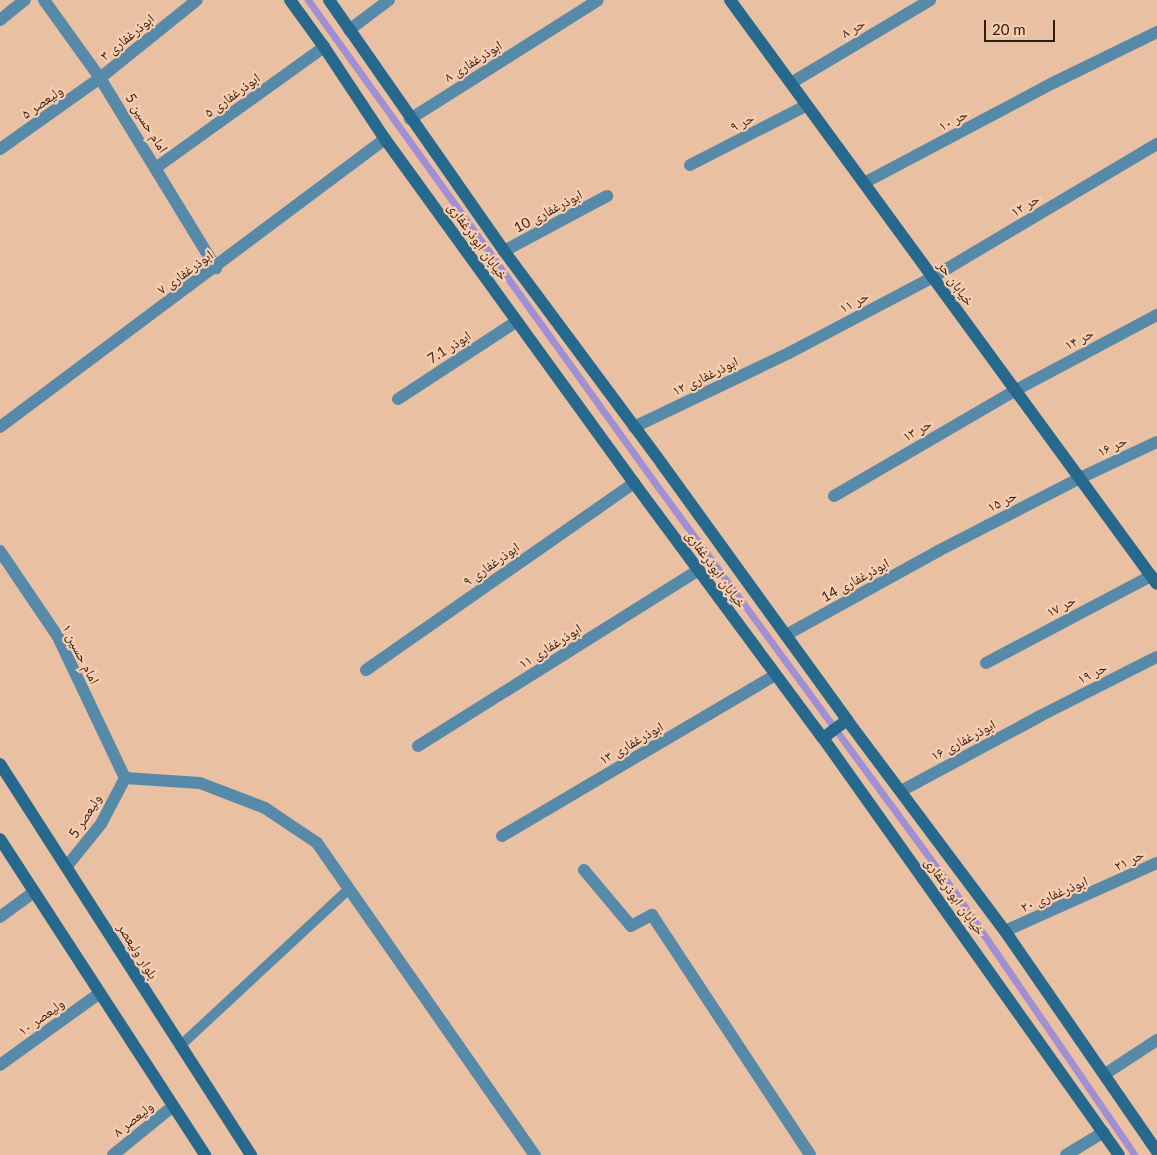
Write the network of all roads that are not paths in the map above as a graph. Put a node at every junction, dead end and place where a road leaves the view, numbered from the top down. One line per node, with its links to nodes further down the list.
1 (25, 0): 10 (street)
2 (44, 0): 14 (street, امام حسین 5)
3 (197, 0): 14 (street, ابوذرغفاری ۳)
4 (290, 0): 13 (street, خیابان ابوذرغفاری)
5 (329, 0): 11 (street, خیابان ابوذرغفاری)
6 (389, 0): 11 (street)
7 (598, 0): 17 (street, ابوذرغفاری ۸)
8 (730, 0): 15 (street, خیابان حر)
9 (930, 0): 15 (street, حر ۸)
10 (0, 20)
11 (349, 30): 17 (street, خیابان ابوذرغفاری)
12 (1157, 32): 23 (street, حر ۱۰)
13 (324, 47): 18 (street, خیابان ابوذرغفاری); 22 (street, ابوذرغفاری ۵)
14 (100, 78): 20 (street, ولیعصر ۵); 22 (street, امام حسین 5)
15 (791, 83): 16 (street, خیابان حر)
16 (808, 106): 21 (street, حر ۹); 23 (street, خیابان حر)
17 (410, 119): 25 (street, خیابان ابوذرغفاری)
18 (385, 139): 26 (street, ابوذرغفاری ۷); 29 (street, خیابان ابوذرغفاری)
19 (1157, 144): 27 (street, حر ۱۲)
20 (0, 149)
21 (690, 164)
22 (157, 167): 26 (street, امام حسین 5)
23 (864, 183): 27 (street, خیابان حر)
24 (606, 196): 25 (street, ابوذرغفاری 10)
25 (504, 251): 34 (street, خیابان ابوذرغفاری)
26 (216, 268): 33 (street, ابوذرغفاری ۷)
27 (933, 277): 30 (street, حر ۱۱); 31 (street, خیابان حر)
28 (1157, 315): 31 (street, حر ۱۴)
29 (517, 321): 32 (street, ابوذر 7.1); 37 (street, خیابان ابوذرغفاری)
30 (789, 353): 34 (street, ابوذرغفاری ۱۲)
31 (1016, 390): 36 (street, خیابان حر); 38 (street, حر ۱۳)
32 (398, 399)
33 (0, 427)
34 (634, 427): 43 (street, خیابان ابوذرغفاری)
35 (1157, 442): 36 (street, حر ۱۶)
36 (1080, 478): 40 (street, حر ۱۵); 42 (street, خیابان حر)
37 (634, 482): 41 (street, خیابان ابوذرغفاری); 46 (street, ابوذرغفاری ۹)
38 (834, 496)
39 (0, 551): 53 (street, امام حسین ۱)
40 (938, 551): 43 (street, ابوذرغفاری 14)
41 (699, 570): 47 (street, خیابان ابوذرغفاری); 51 (street, ابوذرغفاری ۱۱)
42 (1154, 580): 45 (street, حر ۱۷)
43 (786, 635): 49 (street, خیابان ابوذرغفاری)
44 (1157, 657): 48 (street, حر ۱۹)
45 (986, 663)
46 (366, 670)
47 (776, 675): 50 (street, خیابان ابوذرغفاری); 55 (street, ابوذرغفاری ۱۳)
48 (1040, 716): 54 (street, ابوذرغفاری ۱۶)
49 (846, 721): 50 (street); 54 (street, خیابان ابوذرغفاری)
50 (825, 737): 71 (street, خیابان ابوذرغفاری)
51 (418, 746)
52 (0, 764): 58 (street, بلوار ولیعصر)
53 (125, 778): 58 (street, ولیعصر 5); 61 (street)
54 (901, 791): 64 (street, خیابان ابوذرغفاری)
55 (502, 836)
56 (0, 839): 62 (street)
57 (1157, 863): 60 (street, حر ۲۱)
58 (67, 866): 67 (street, بلوار ولیعصر)
59 (584, 870): 77 (street)
60 (1114, 884): 64 (street, ابوذرغفاری ۲۰)
61 (349, 889): 67 (lane); 76 (street)
62 (34, 892): 63 (street); 65 (street)
63 (0, 917)
64 (1005, 931): 69 (street, خیابان ابوذرغفاری)
65 (100, 993): 68 (street, ولیعصر ۱۰); 70 (street)
66 (1157, 1040): 69 (street)
67 (180, 1046): 75 (street, بلوار ولیعصر)
68 (0, 1065)
69 (1105, 1074): 72 (street, خیابان ابوذرغفاری)
70 (173, 1106): 73 (street, ولیعصر ۸); 74 (street)
71 (1104, 1132): 78 (street); 79 (street, خیابان ابوذرغفاری)
72 (1157, 1151)
73 (112, 1155)
74 (205, 1155)
75 (251, 1155)
76 (534, 1155)
77 (810, 1155)
78 (1066, 1155)
79 (1119, 1155)

